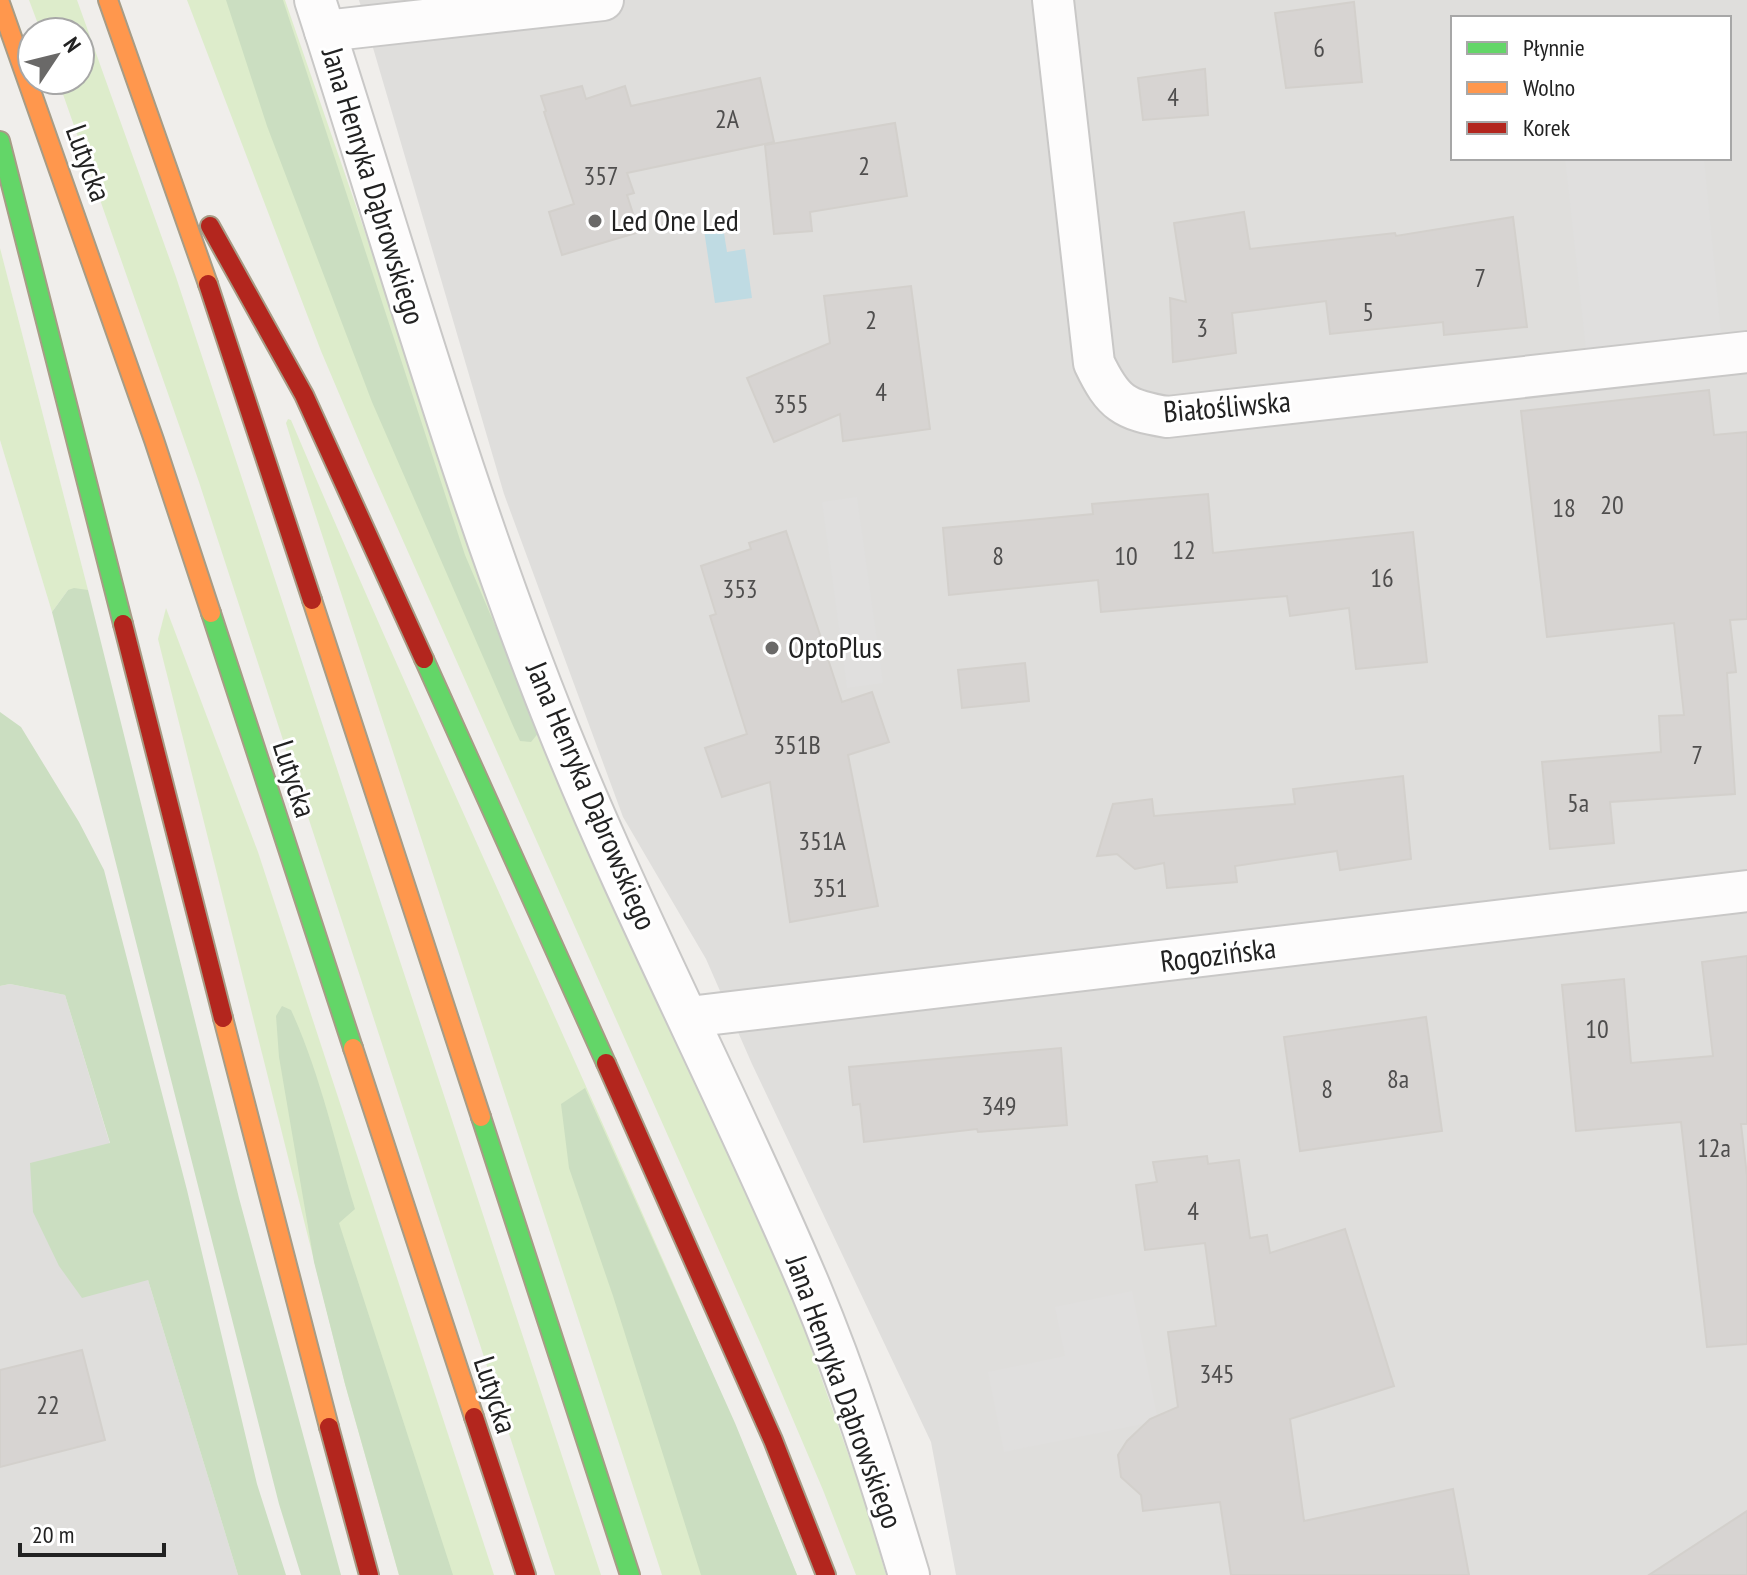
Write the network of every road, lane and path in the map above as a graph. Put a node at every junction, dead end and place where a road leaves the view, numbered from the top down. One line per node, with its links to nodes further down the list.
1 (108, 0): 6 (main road)
2 (603, 0): 5 (street)
3 (1053, 0): 8 (street, Białośliwska)
4 (0, 3): 12 (main road, Lutycka)
5 (320, 16): 10 (street, Jana Henryka Dąbrowskiego)
6 (154, 126): 13 (main road); 14 (main road)
7 (0, 141): 11 (main road)
8 (1747, 352)
9 (1747, 891): 10 (street, Rogozińska)
10 (689, 1017): 15 (street, Jana Henryka Dąbrowskiego)
11 (369, 1575)
12 (526, 1575)
13 (630, 1575)
14 (826, 1575)
15 (909, 1575)

